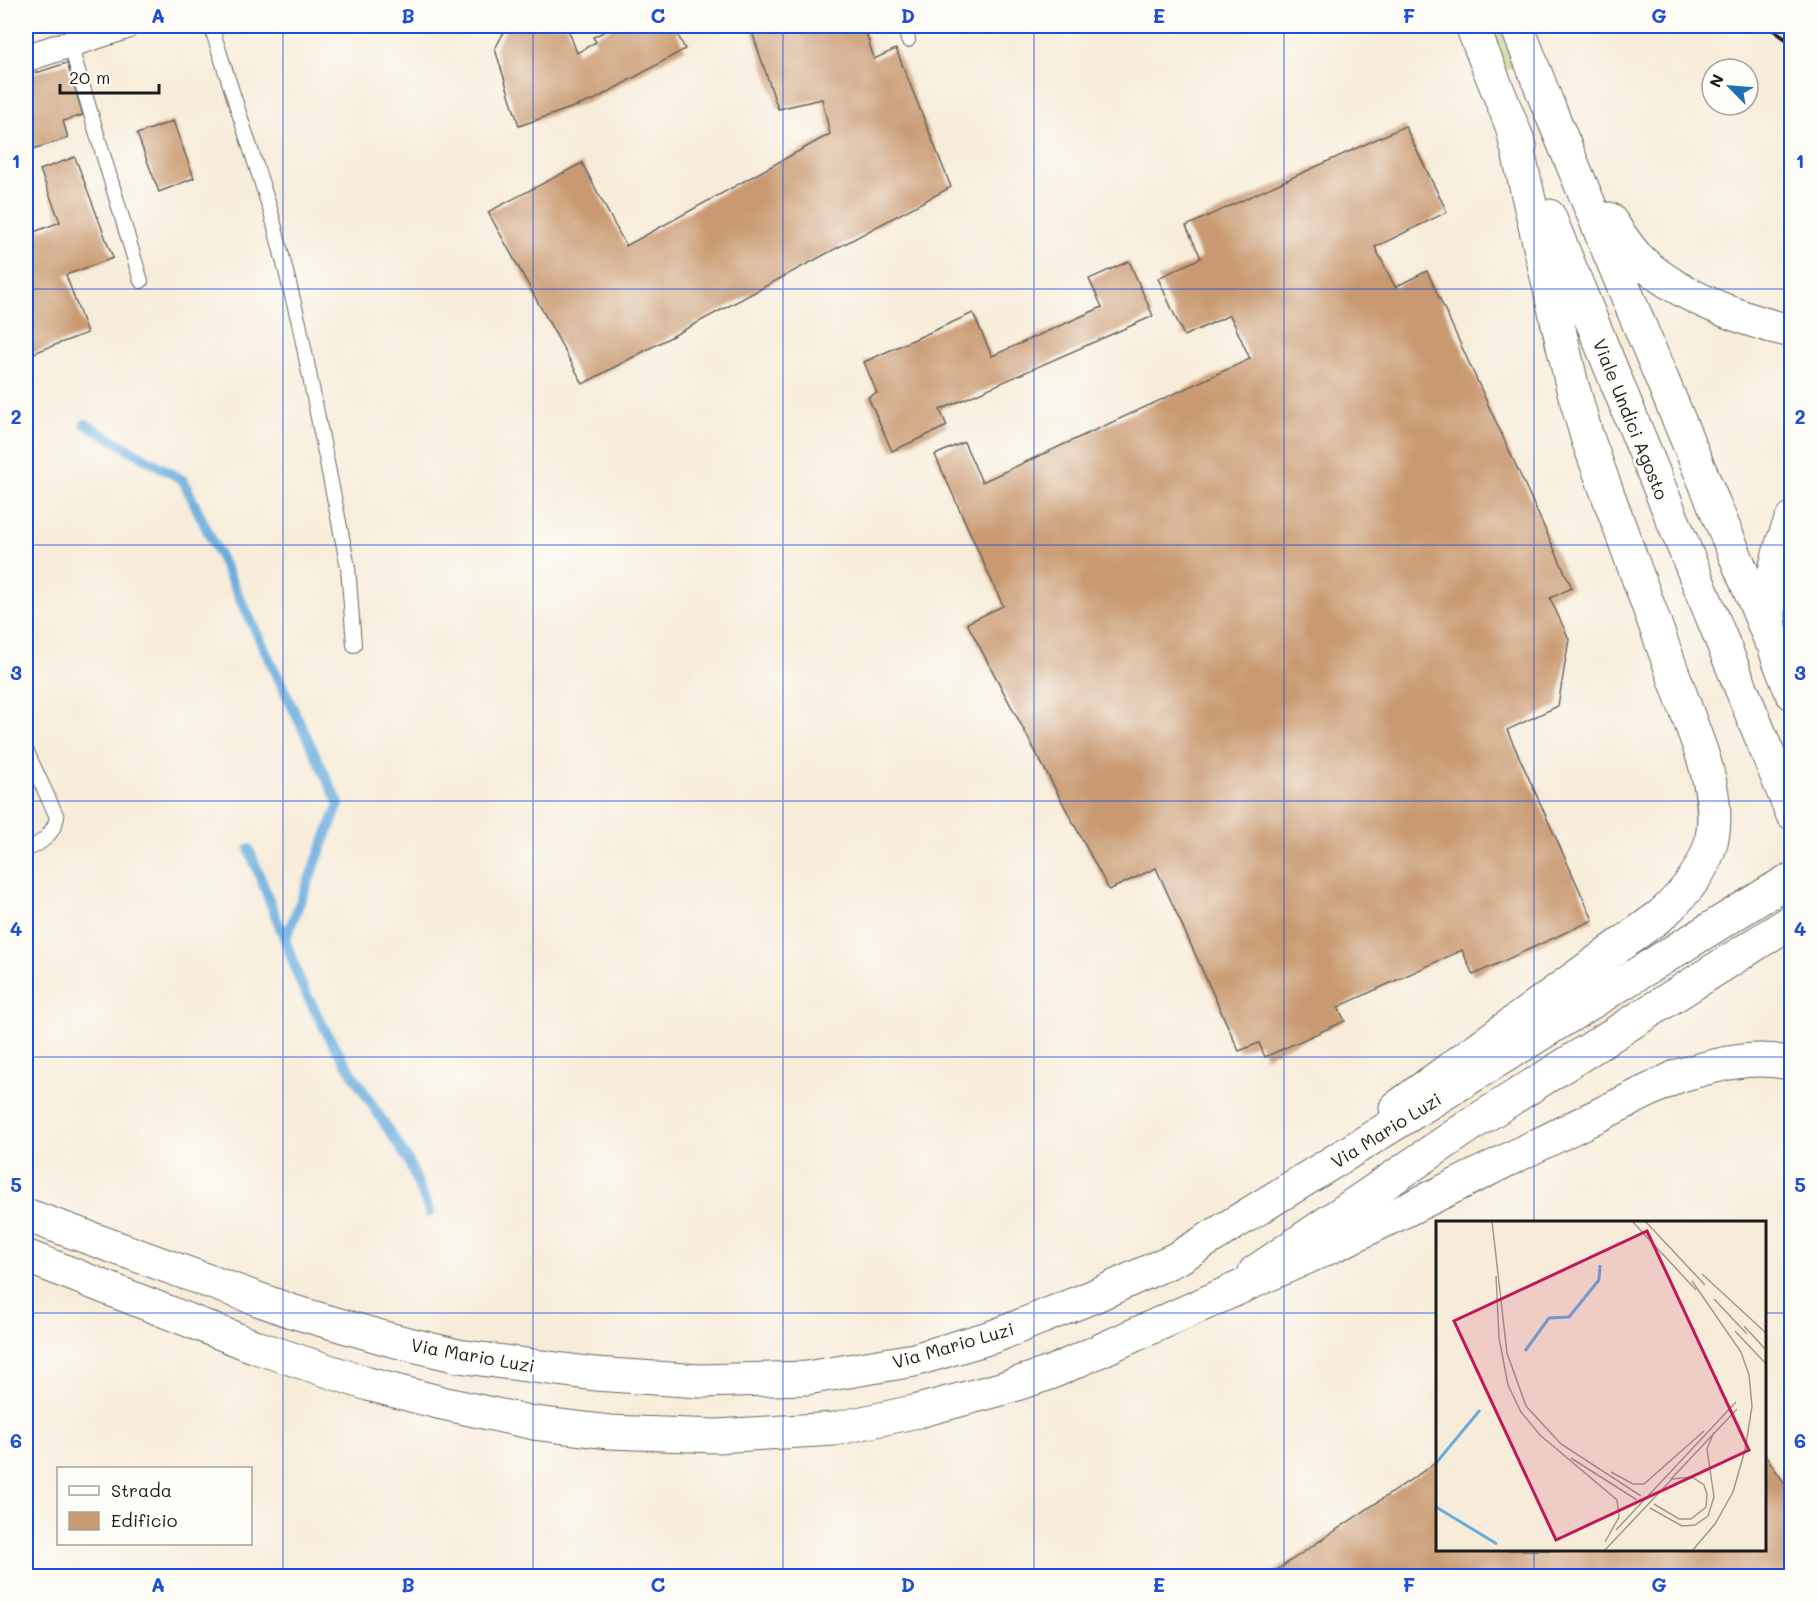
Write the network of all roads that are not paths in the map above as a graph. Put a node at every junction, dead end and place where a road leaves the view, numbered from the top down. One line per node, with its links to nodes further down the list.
1 (126, 26): 7 (street)
2 (211, 26): 14 (lane)
3 (904, 26): 6 (lane)
4 (1472, 26): 9 (main road, Viale Undici Agosto)
5 (1518, 26): 10 (main road)
6 (908, 40)
7 (70, 44): 8 (street); 11 (lane)
8 (26, 58)
9 (1512, 126): 18 (main road, Viale Undici Agosto); 24 (main road)
10 (1581, 181): 12 (main road); 15 (main road)
11 (141, 281)
12 (1791, 331)
13 (1788, 526): 15 (main road)
14 (354, 645)
15 (1775, 652): 16 (main road)
16 (1791, 693)
17 (26, 750): 19 (lane)
18 (1791, 813)
19 (26, 850)
20 (1786, 882): 24 (main road, Via Mario Luzi)
21 (1791, 921): 26 (main road)
22 (1791, 1064): 26 (main road)
23 (26, 1215): 24 (main road, Via Mario Luzi)
24 (1225, 1230)
25 (26, 1256): 26 (main road)
26 (1221, 1295)

